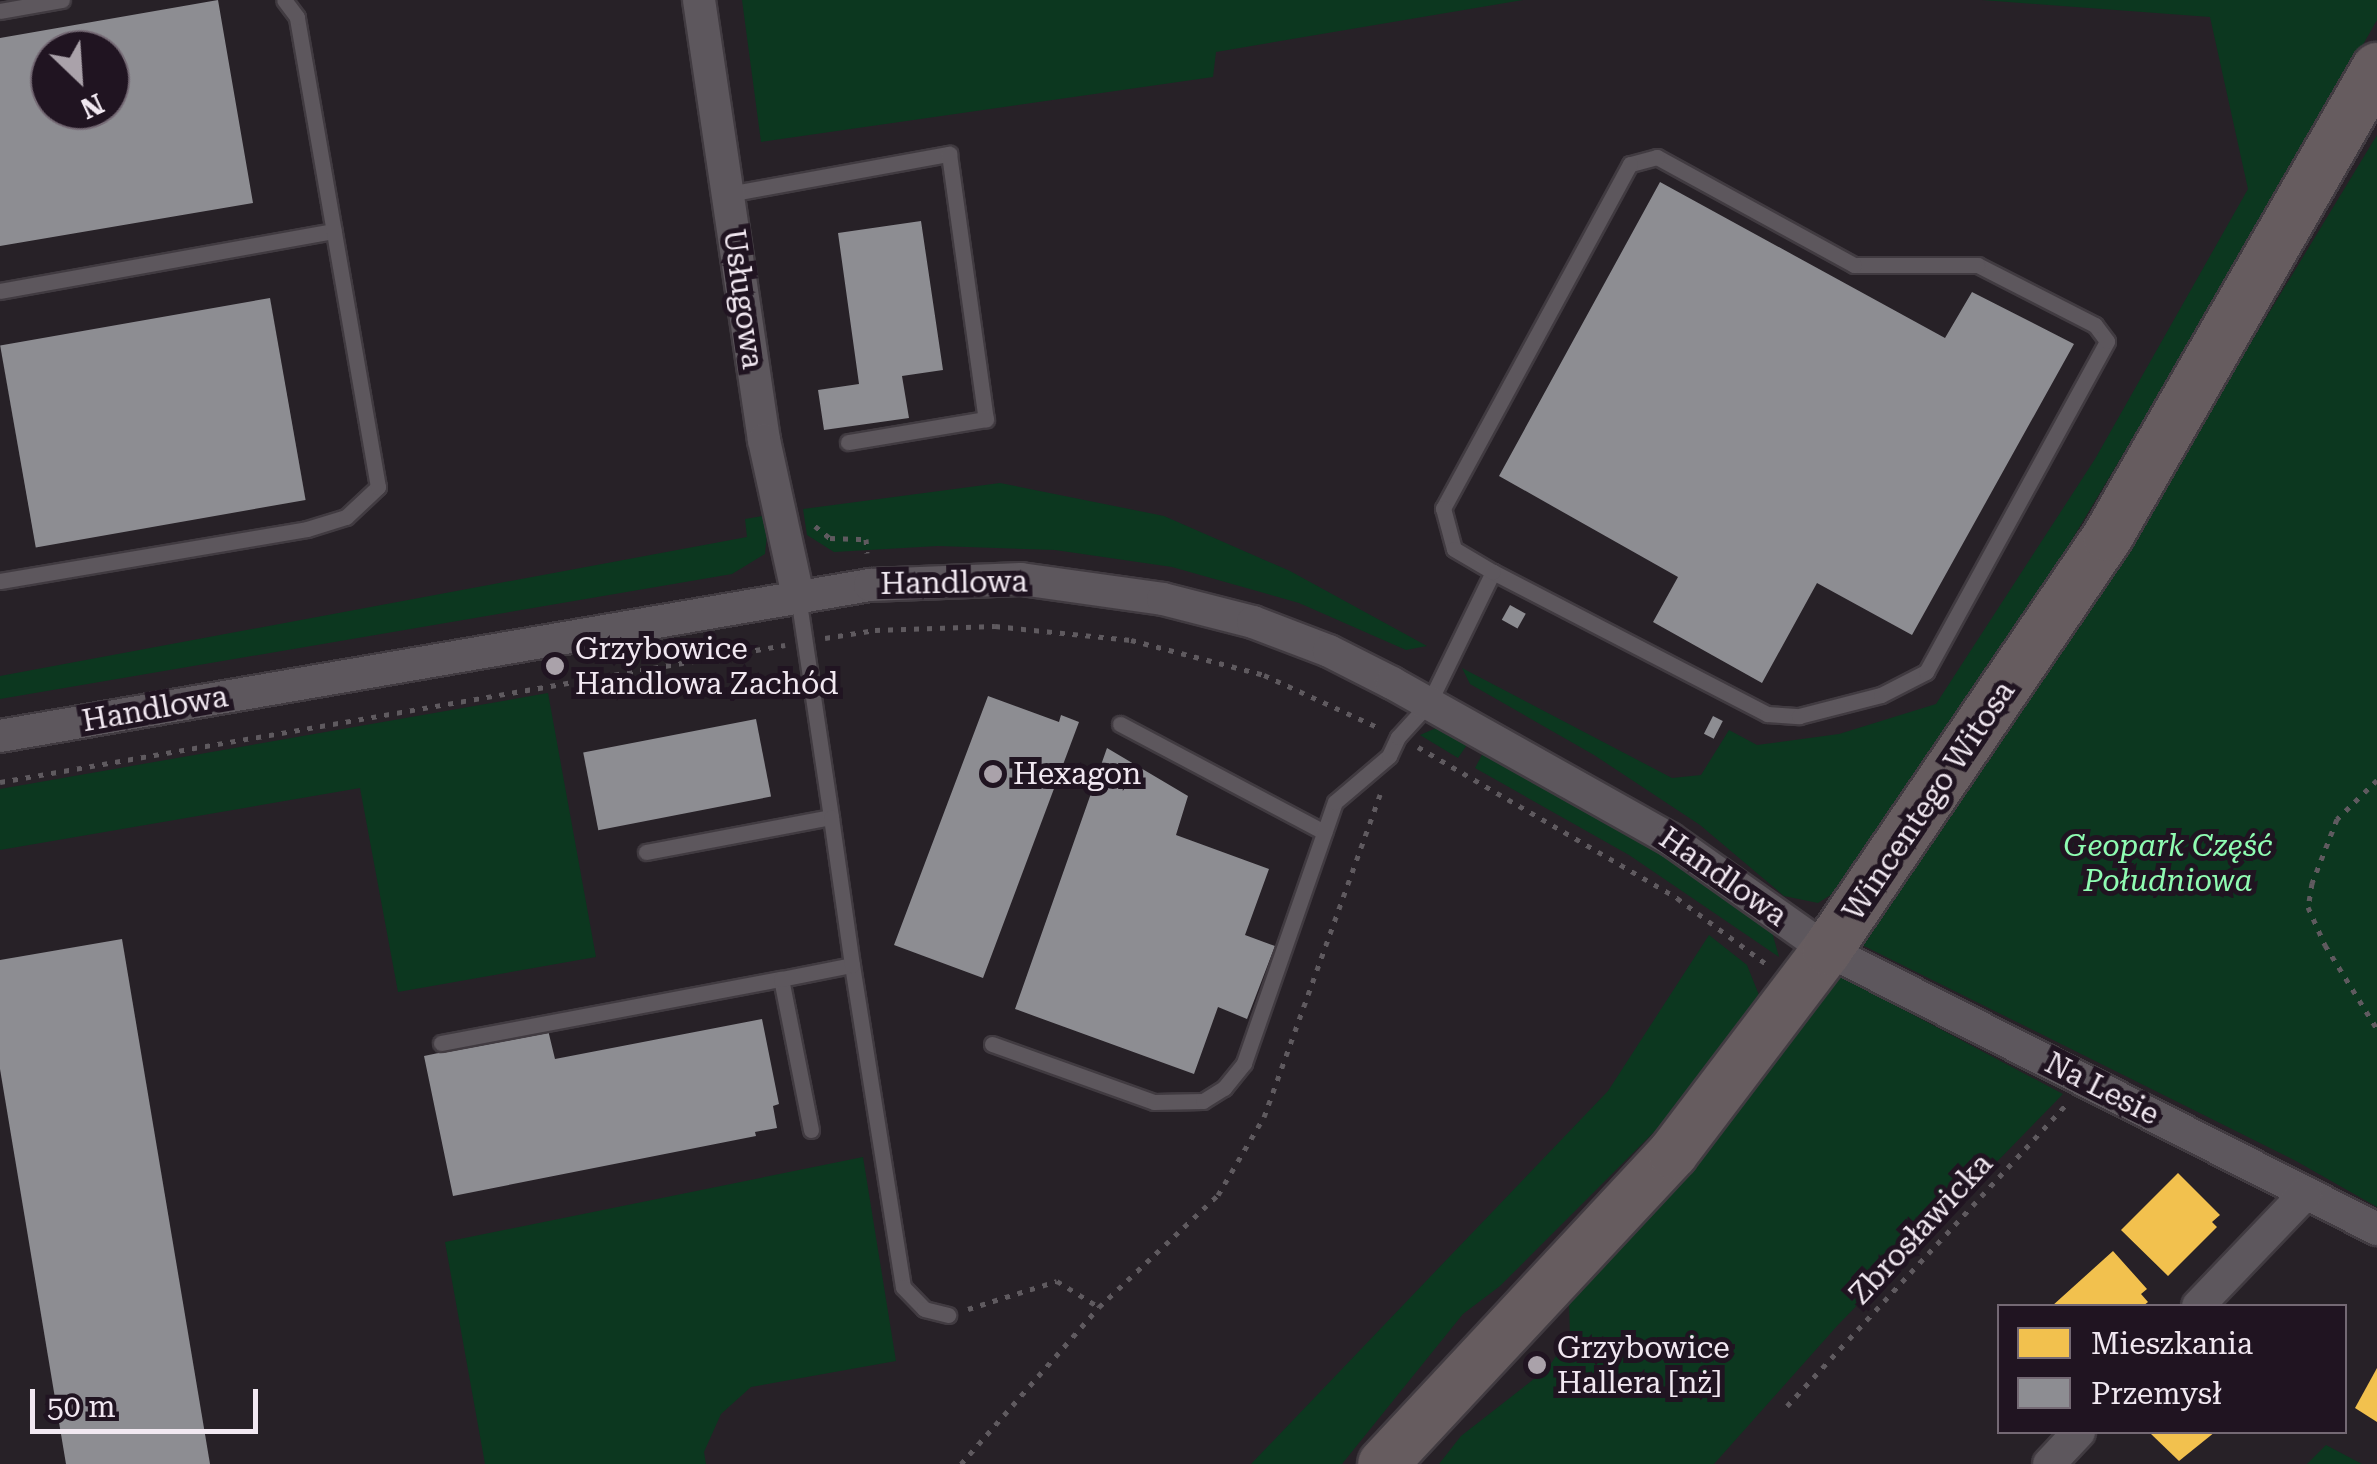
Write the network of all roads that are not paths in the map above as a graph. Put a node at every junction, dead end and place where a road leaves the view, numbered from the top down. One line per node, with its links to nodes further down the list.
1 (62, 0): 4 (lane)
2 (284, 0): 7 (lane)
3 (699, 0): 6 (street, Usługowa)
4 (0, 11)
5 (2377, 68): 19 (main road, Wincentego Witosa)
6 (728, 194): 9 (lane); 12 (street, Usługowa)
7 (334, 231): 8 (lane); 11 (lane)
8 (0, 290)
9 (848, 442)
10 (1494, 572): 10 (lane); 13 (lane)
11 (0, 581)
12 (798, 596): 13 (street, Handlowa); 15 (street, Handlowa); 16 (lane)
13 (1430, 703): 17 (lane); 19 (street, Handlowa)
14 (1120, 724): 17 (lane)
15 (0, 736)
16 (831, 817): 18 (lane); 20 (lane)
17 (1324, 832): 23 (lane)
18 (646, 852)
19 (1827, 950): 25 (street, Na Lesie); 30 (main road, Wincentego Witosa)
20 (852, 965): 21 (lane); 28 (lane)
21 (781, 978): 22 (lane); 24 (lane)
22 (441, 1043)
23 (992, 1044)
24 (811, 1130)
25 (2306, 1194): 26 (street, Na Lesie); 27 (street)
26 (2377, 1228)
27 (2200, 1304)
28 (948, 1315)
29 (2078, 1434): 31 (street)
30 (1384, 1464)
31 (2048, 1464)

